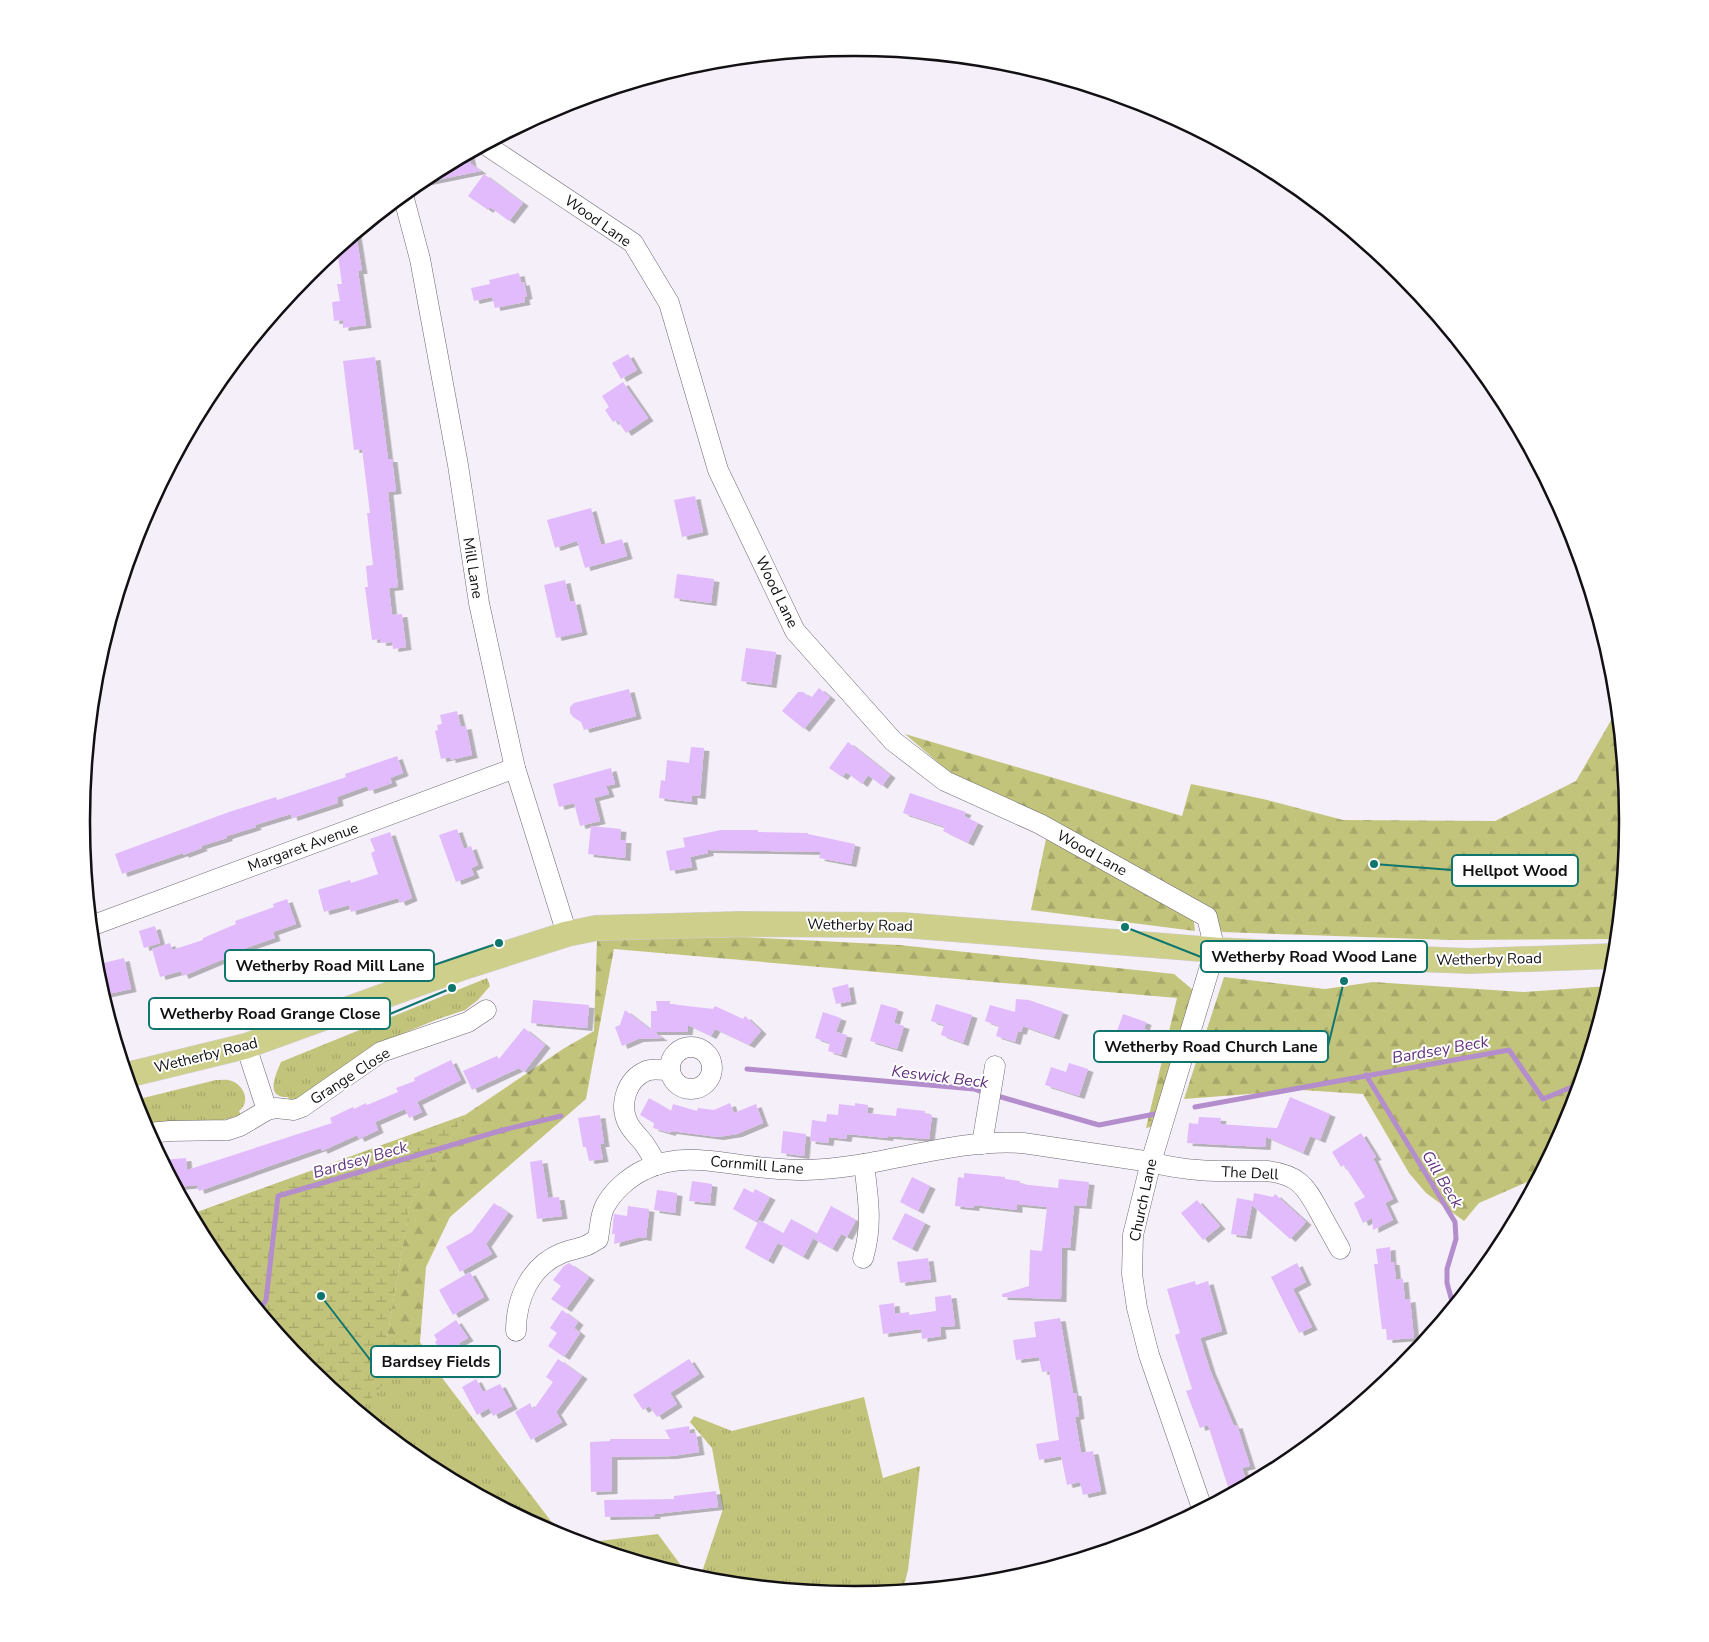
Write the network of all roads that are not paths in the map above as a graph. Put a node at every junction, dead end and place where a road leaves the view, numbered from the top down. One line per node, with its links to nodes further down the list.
1 (491, 148): 6 (street, Wood Lane)
2 (405, 203): 3 (street, Mill Lane)
3 (515, 768): 4 (street, Margaret Avenue); 5 (street, Mill Lane)
4 (96, 924)
5 (567, 934): 6 (main road, Wetherby Road); 9 (main road, Wetherby Road)
6 (1215, 950): 7 (main road, Wetherby Road); 16 (street, Church Lane)
7 (1607, 956)
8 (486, 1010): 13 (street, Grange Close)
9 (246, 1046): 11 (main road, Wetherby Road); 13 (street)
10 (669, 1070): 17 (street)
11 (133, 1074)
12 (993, 1075): 15 (street)
13 (266, 1110): 14 (street)
14 (157, 1132)
15 (982, 1144): 16 (street, Cornmill Lane); 18 (street, Cornmill Lane)
16 (1151, 1162): 19 (street, The Dell); 22 (street, Church Lane)
17 (657, 1164): 18 (street, Cornmill Lane); 21 (street, Cornmill Lane)
18 (864, 1164): 20 (street)
19 (1340, 1249)
20 (863, 1258)
21 (516, 1331)
22 (1200, 1503)

